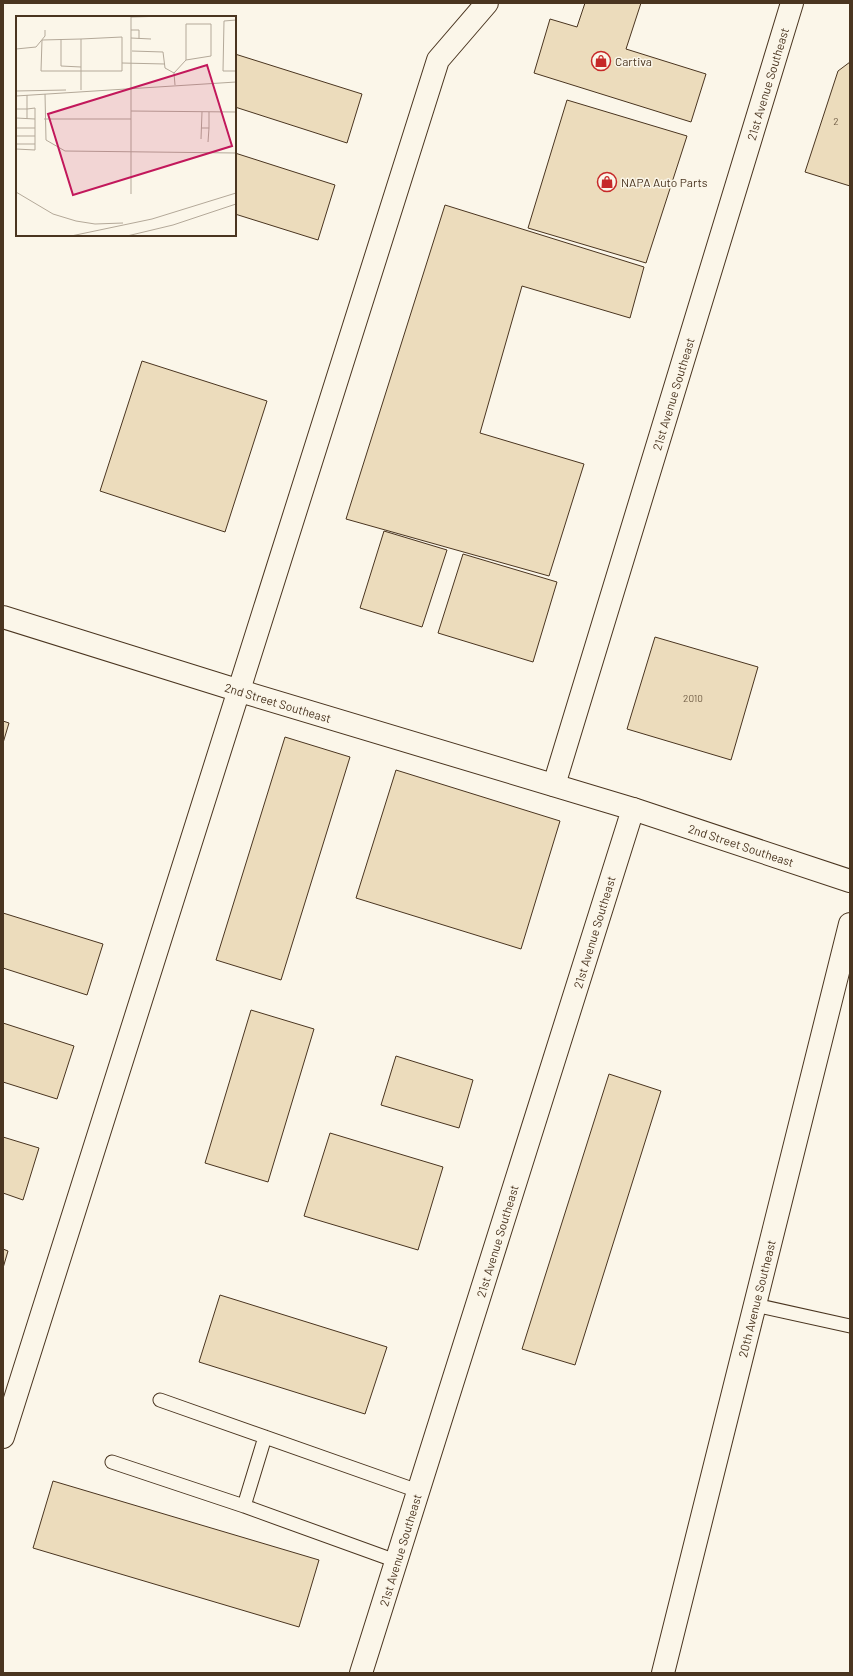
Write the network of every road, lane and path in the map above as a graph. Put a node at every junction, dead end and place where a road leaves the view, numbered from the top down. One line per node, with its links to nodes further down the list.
1 (487, 3): 4 (street)
2 (792, 3): 5 (street, 21st Avenue Southeast)
3 (3, 617): 4 (street, 2nd Street Southeast)
4 (240, 691): 5 (street, 2nd Street Southeast); 12 (street)
5 (554, 785): 6 (street, 2nd Street Southeast)
6 (633, 809): 7 (street, 2nd Street Southeast); 15 (street, 21st Avenue Southeast)
7 (850, 881)
8 (850, 924): 9 (street, 20th Avenue Southeast)
9 (755, 1305): 10 (lane); 19 (street, 20th Avenue Southeast)
10 (850, 1326)
11 (160, 1400): 13 (lane)
12 (3, 1437)
13 (265, 1437): 15 (lane); 16 (lane)
14 (112, 1462): 16 (lane)
15 (418, 1491): 17 (street, 21st Avenue Southeast)
16 (244, 1506): 17 (lane)
17 (396, 1561): 18 (street, 21st Avenue Southeast)
18 (361, 1673)
19 (664, 1673)

